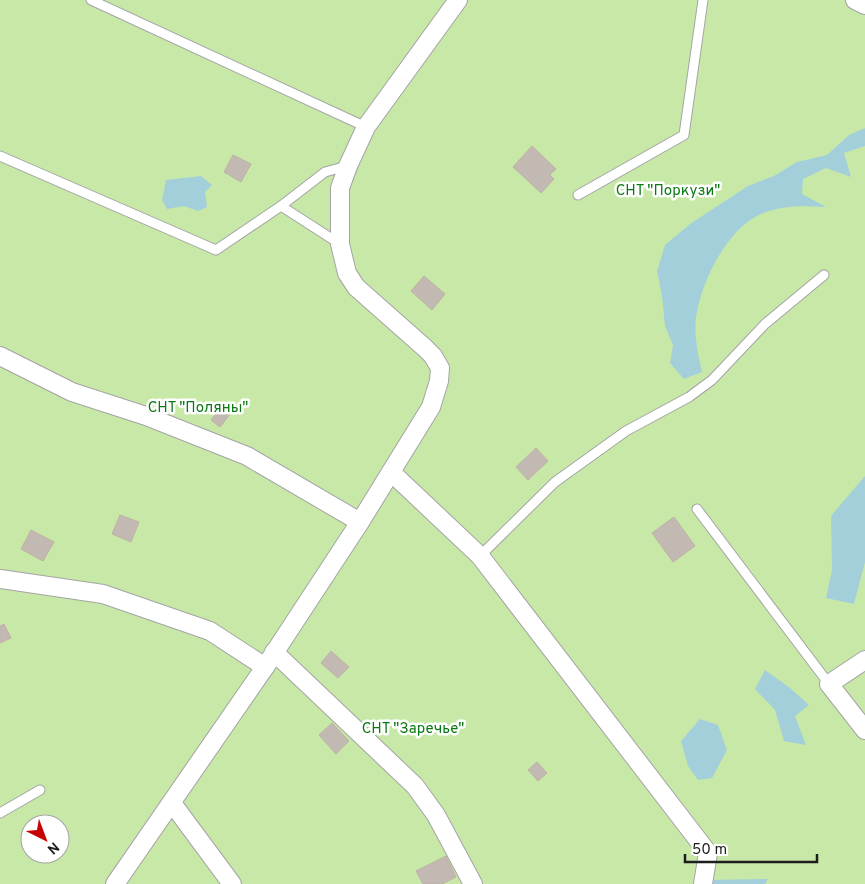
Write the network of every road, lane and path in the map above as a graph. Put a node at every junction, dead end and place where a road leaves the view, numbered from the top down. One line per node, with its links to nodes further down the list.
1 (91, 0): 6 (lane)
2 (458, 0): 6 (street)
3 (703, 0): 9 (lane)
4 (855, 0): 5 (street)
5 (865, 5)
6 (366, 127): 8 (street)
7 (0, 156): 10 (lane)
8 (348, 166): 10 (lane); 11 (street)
9 (578, 194)
10 (282, 206): 11 (lane)
11 (340, 244): 14 (street)
12 (824, 275): 17 (lane)
13 (0, 356): 16 (street)
14 (391, 472): 16 (street); 17 (street)
15 (697, 508): 21 (lane)
16 (360, 522): 19 (street)
17 (480, 556): 29 (street)
18 (0, 579): 19 (street)
19 (270, 660): 24 (street); 28 (street)
20 (865, 660): 21 (street)
21 (829, 684): 22 (street)
22 (865, 730)
23 (40, 790): 25 (lane)
24 (172, 803): 26 (street); 27 (street)
25 (0, 813)
26 (115, 884)
27 (232, 884)
28 (474, 884)
29 (703, 884)

